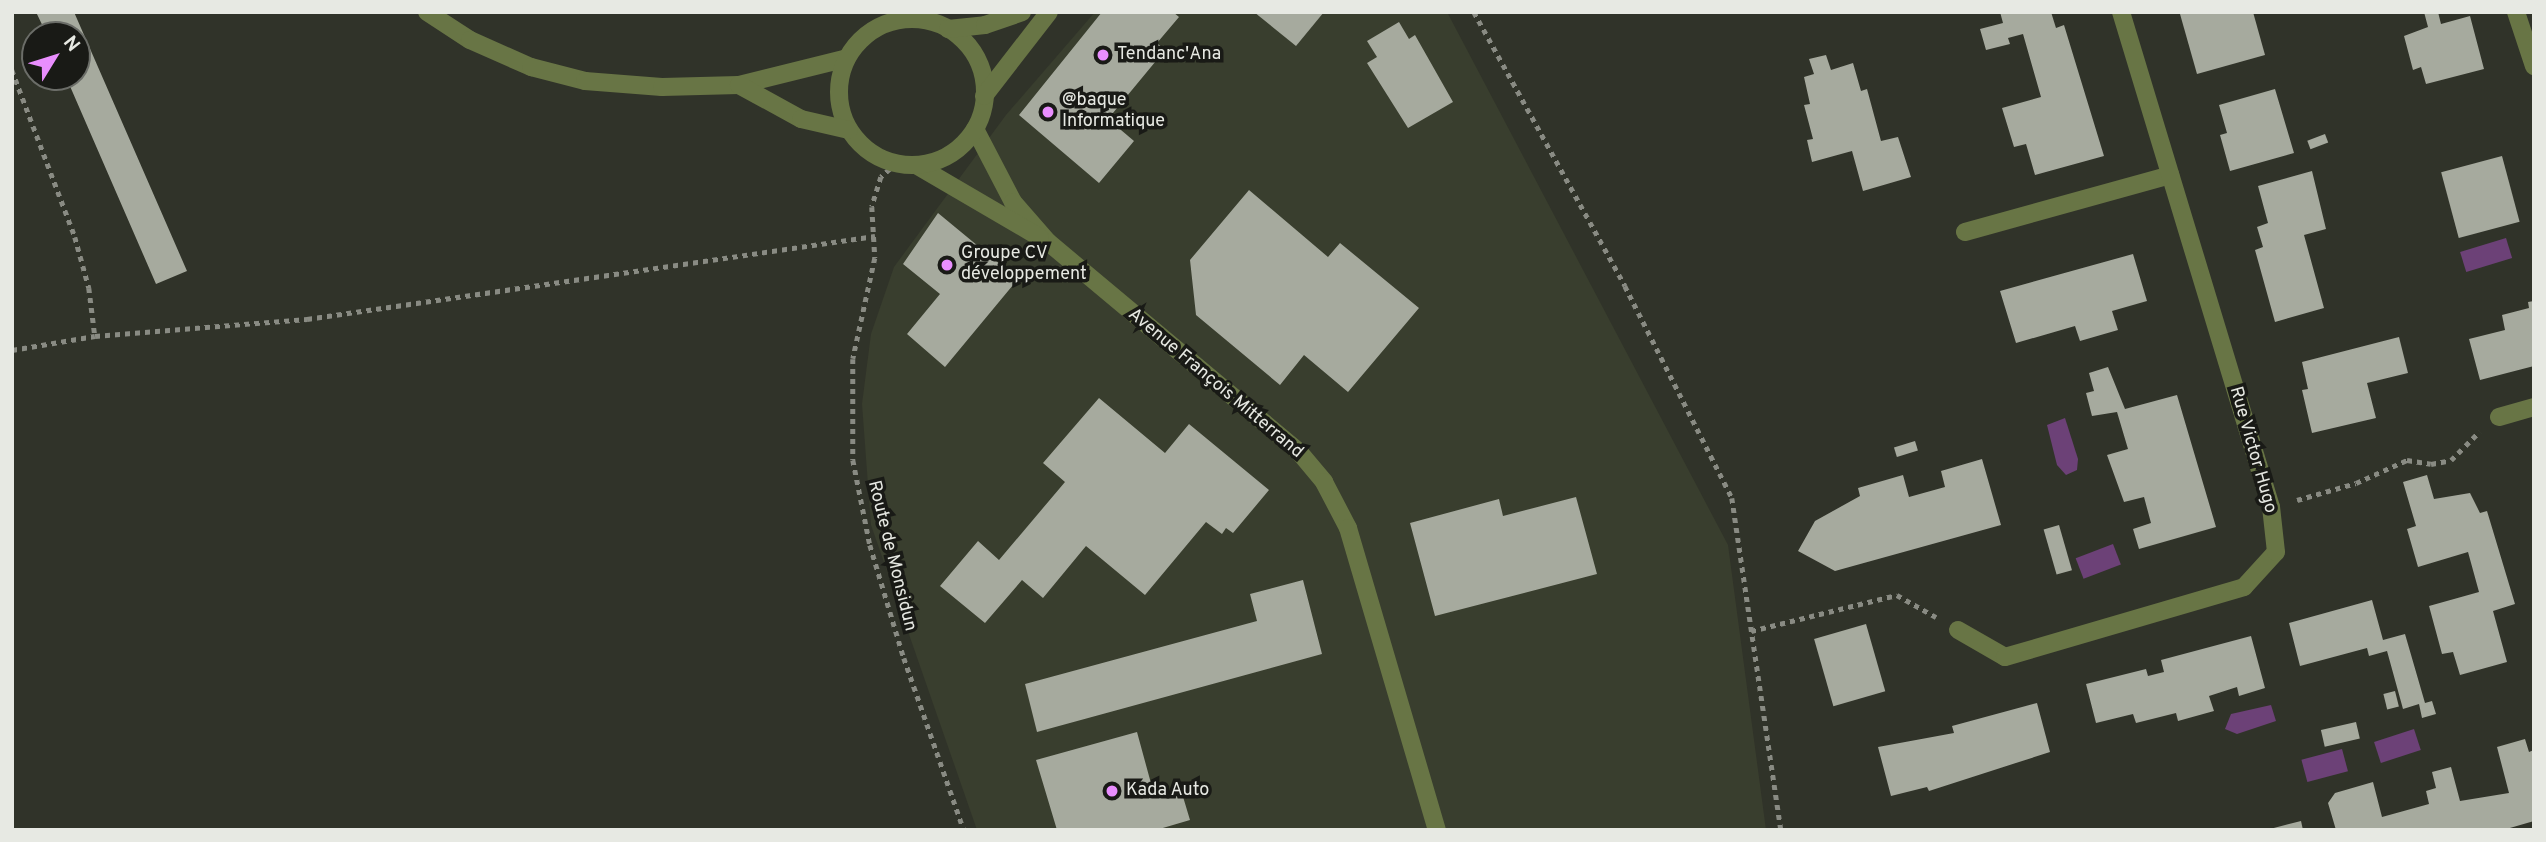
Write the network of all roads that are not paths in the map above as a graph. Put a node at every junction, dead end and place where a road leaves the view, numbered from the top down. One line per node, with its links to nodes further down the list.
1 (427, 12): 9 (street)
2 (1022, 12): 6 (street)
3 (1049, 12): 10 (street)
4 (2121, 12): 14 (street, Rue Victor Hugo)
5 (2516, 12): 8 (street)
6 (948, 29): 7 (street); 10 (street)
7 (847, 58): 9 (street); 12 (street)
8 (2534, 66)
9 (739, 85): 12 (street)
10 (985, 96): 11 (street)
11 (975, 129): 13 (street); 16 (street, Avenue François Mitterrand)
12 (849, 130): 13 (street)
13 (916, 165): 16 (street, Avenue François Mitterrand)
14 (2170, 175): 15 (street); 19 (street, Rue Victor Hugo)
15 (1965, 232)
16 (1048, 242): 20 (street, Avenue François Mitterrand)
17 (2534, 407): 18 (street)
18 (2499, 417)
19 (1958, 630)
20 (1437, 830)

